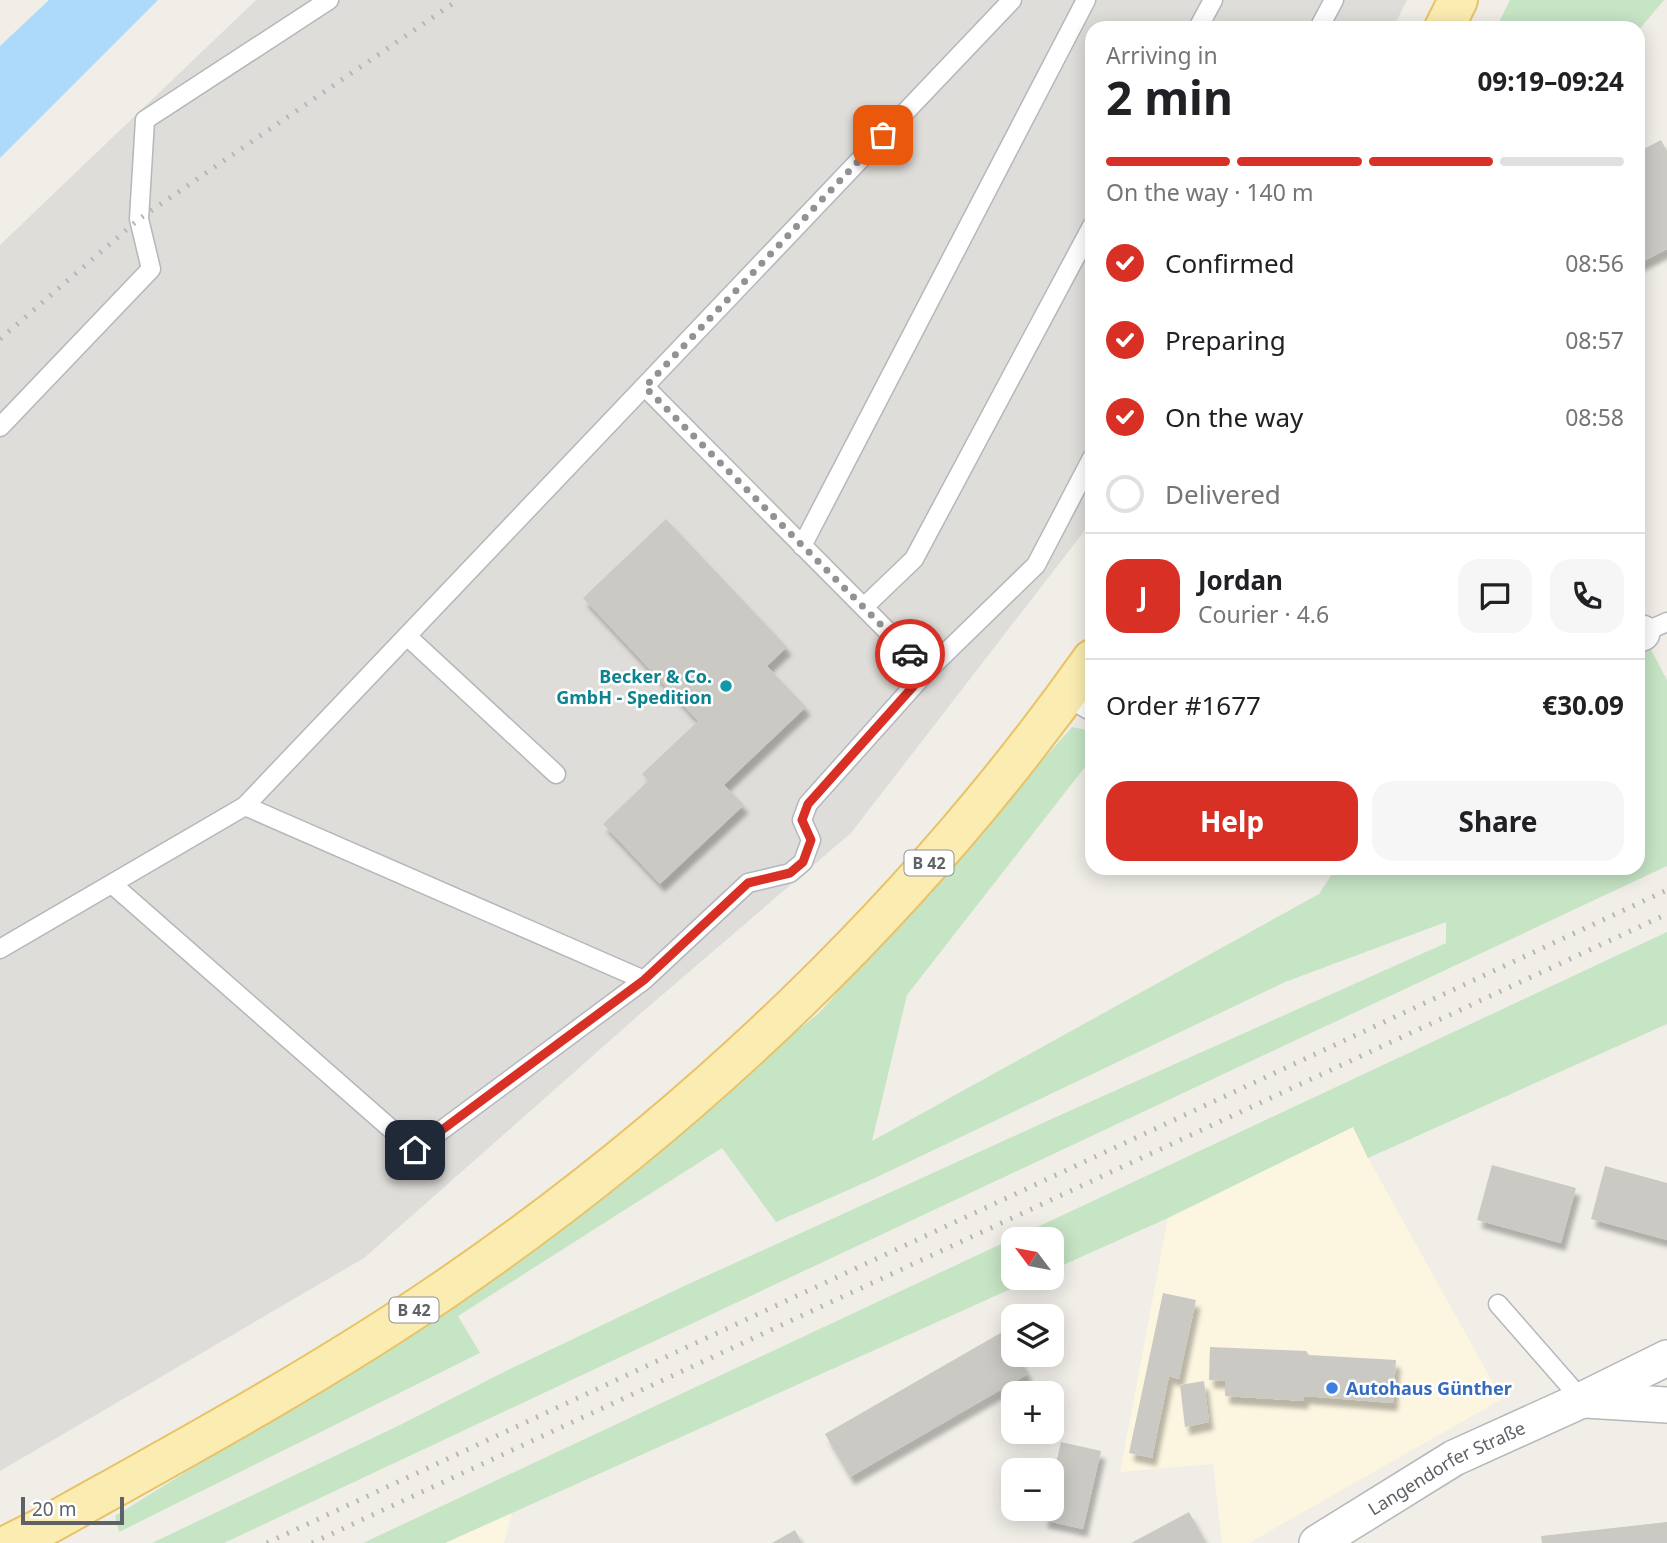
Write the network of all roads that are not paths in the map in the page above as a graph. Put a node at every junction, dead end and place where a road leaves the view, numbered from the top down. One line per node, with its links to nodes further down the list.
1 (329, 0): 12 (lane)
2 (1012, 0): 11 (lane)
3 (1086, 0): 14 (lane)
4 (1213, 0): 7 (lane)
5 (1334, 0): 8 (lane)
6 (1458, 0): 9 (main road)
7 (1202, 21)
8 (1323, 21)
9 (1448, 21)
10 (1085, 239): 15 (lane)
11 (645, 387): 14 (lane); 16 (lane)
12 (0, 427)
13 (1085, 471): 17 (lane)
14 (802, 546): 15 (lane)
15 (863, 607): 17 (lane)
16 (407, 636): 19 (lane); 20 (lane)
17 (927, 671): 23 (lane)
18 (1085, 683): 28 (main road, B 42)
19 (556, 774)
20 (245, 806): 21 (lane); 23 (lane)
21 (111, 884): 22 (lane); 23 (lane)
22 (0, 949)
23 (644, 980)
24 (1498, 1304): 26 (lane)
25 (1667, 1358): 26 (street, Langendorfer Straße)
26 (1582, 1400): 27 (street, Langendorfer Straße); 29 (street, Langendorfer Straße)
27 (1667, 1405)
28 (11, 1543)
29 (1317, 1543)

